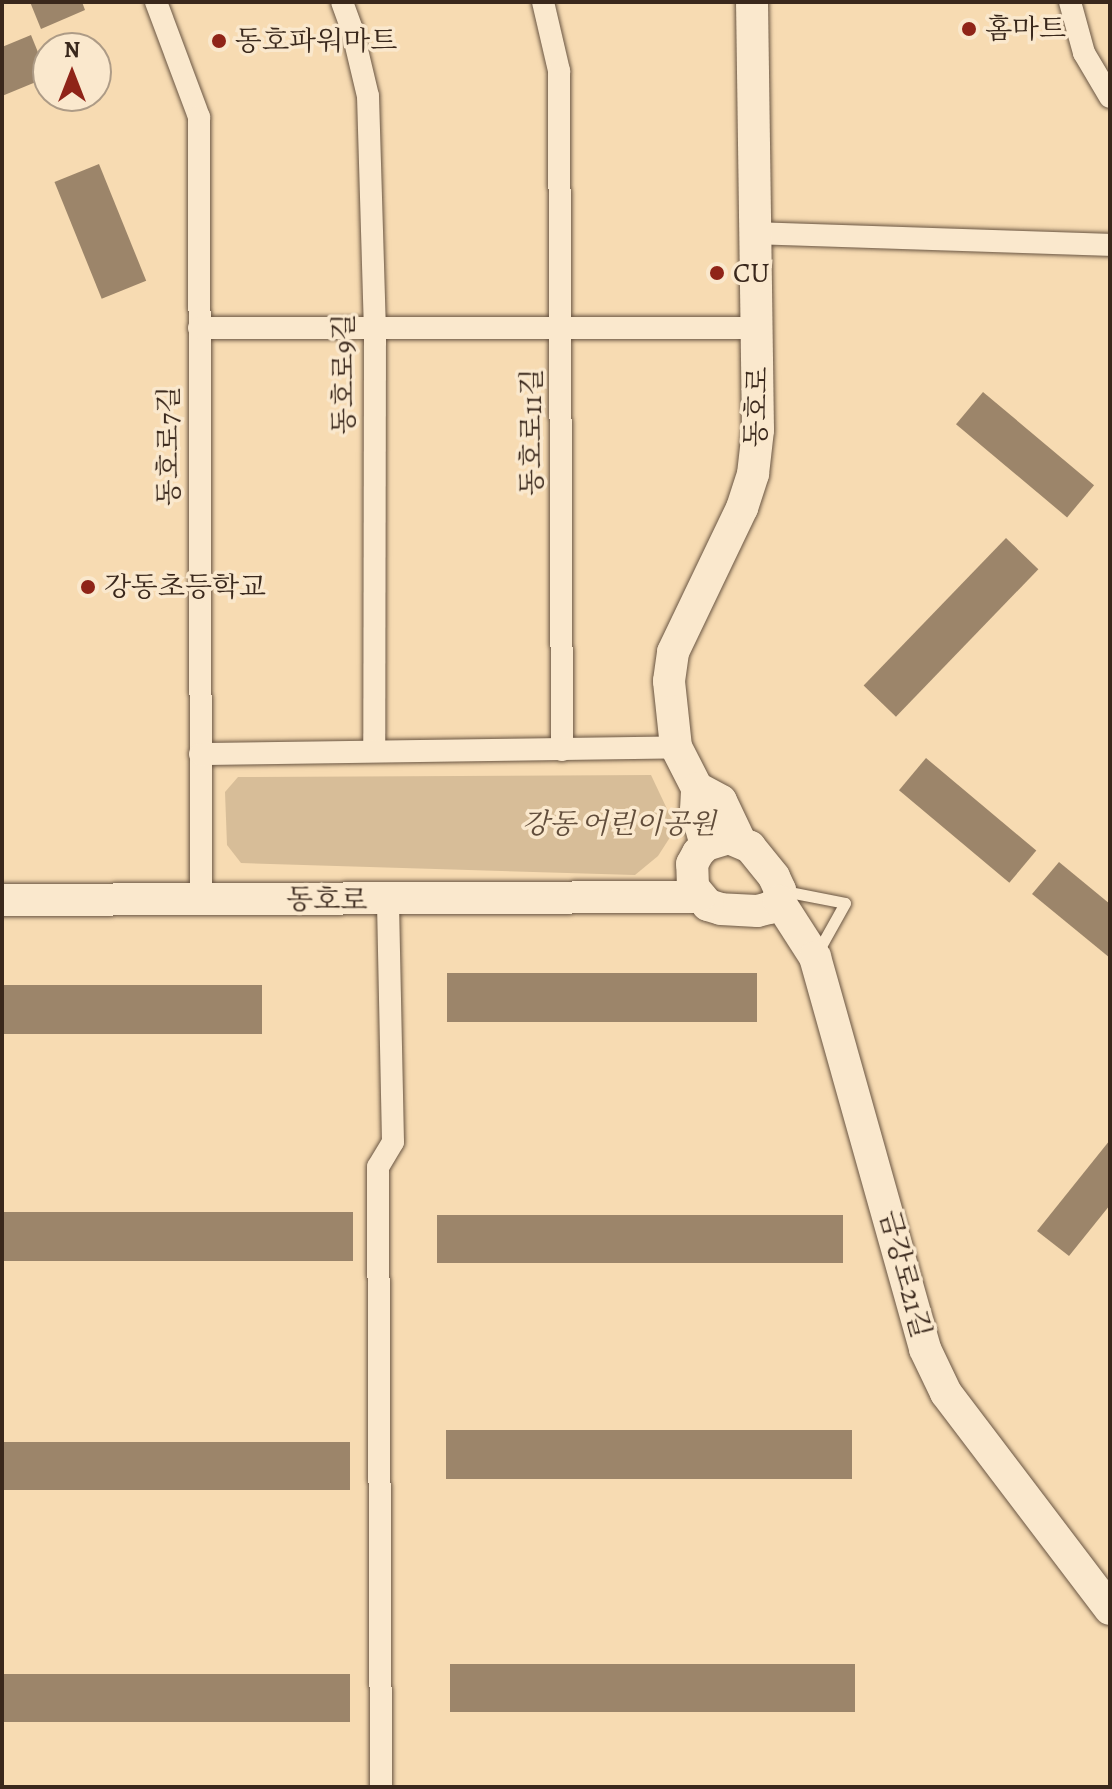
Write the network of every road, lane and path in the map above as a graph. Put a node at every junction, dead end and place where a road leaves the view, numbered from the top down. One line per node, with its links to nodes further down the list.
1 (156, 2): 10 (street, 동호로7길)
2 (342, 2): 12 (street, 동호로9길)
3 (543, 2): 9 (street, 동호로11길)
4 (752, 2): 7 (street, 동호로)
5 (1070, 2): 6 (street)
6 (1110, 97)
7 (755, 233): 8 (street); 11 (street, 동호로)
8 (1110, 245)
9 (562, 327): 11 (street); 12 (street); 15 (street, 동호로11길)
10 (199, 328): 12 (street); 16 (street, 동호로7길)
11 (758, 328): 13 (street, 동호로)
12 (375, 330): 14 (street, 동호로9길)
13 (676, 747): 15 (street); 17 (street, 동호로)
14 (374, 749): 15 (street); 16 (street)
15 (562, 750)
16 (200, 754): 22 (street, 동호로7길)
17 (697, 788): 18 (street); 19 (street)
18 (740, 841): 19 (street); 20 (street)
19 (706, 845): 21 (street)
20 (779, 896): 21 (street); 25 (street, 금강로21길); 25 (lane)
21 (699, 897): 24 (street, 동호로)
22 (201, 898): 23 (street, 동호로); 24 (street, 동호로)
23 (2, 900)
24 (388, 900): 27 (street)
25 (815, 957): 26 (street, 금강로21길)
26 (1110, 1609)
27 (381, 1787)

